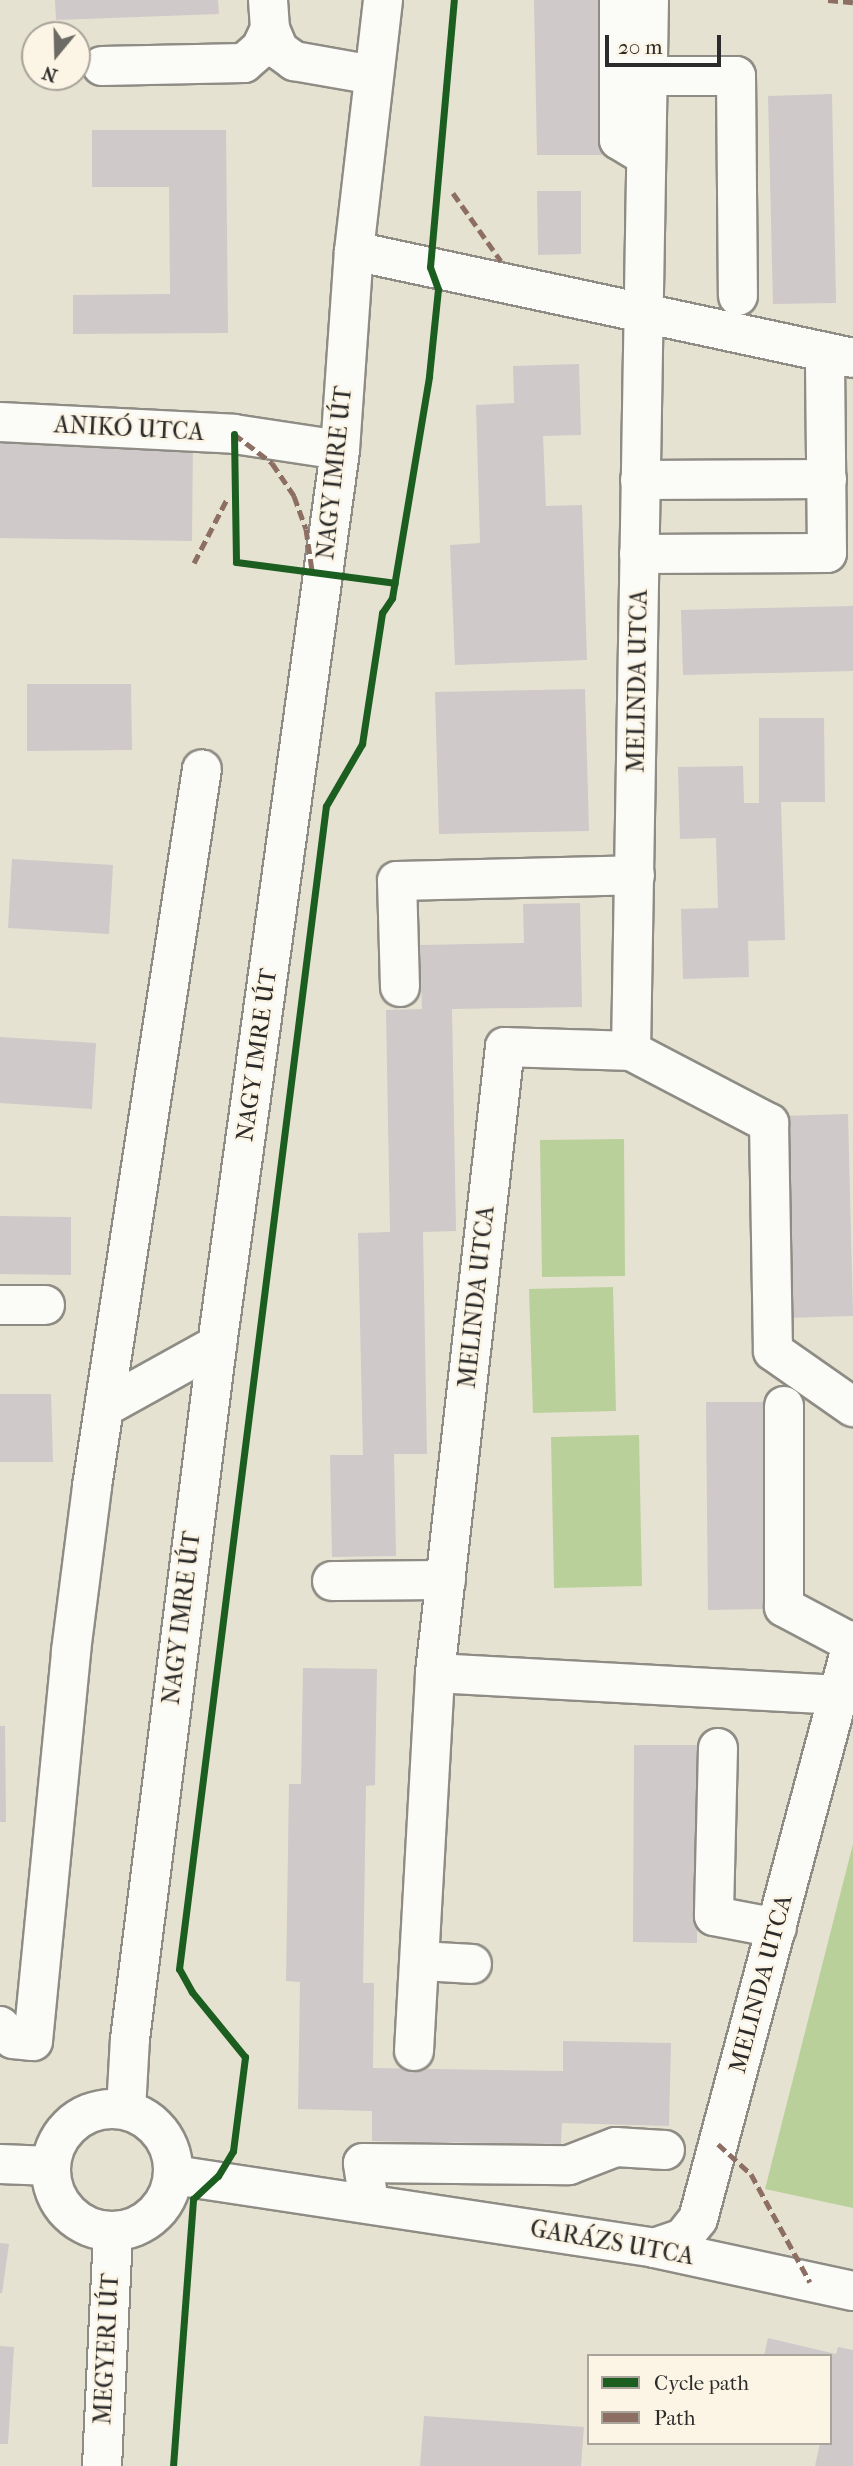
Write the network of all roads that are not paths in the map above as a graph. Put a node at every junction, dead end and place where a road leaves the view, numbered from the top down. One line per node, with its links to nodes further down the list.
1 (383, 0): 6 (street, NAGY IMRE ÚT)
2 (619, 0): 8 (street)
3 (649, 0): 7 (street, MELINDA UTCA)
4 (269, 15): 5 (street); 6 (street)
5 (102, 66)
6 (373, 75): 9 (street, NAGY IMRE ÚT)
7 (647, 76): 8 (street, MELINDA UTCA); 10 (street)
8 (645, 156): 11 (street, MELINDA UTCA)
9 (354, 251): 11 (street); 14 (street, NAGY IMRE ÚT)
10 (738, 296)
11 (642, 311): 12 (street); 16 (street, MELINDA UTCA)
12 (839, 355): 15 (street)
13 (0, 422): 14 (street, ANIKÓ UTCA)
14 (340, 450): 24 (street, NAGY IMRE ÚT)
15 (827, 479): 16 (street); 17 (street)
16 (640, 480): 17 (street, MELINDA UTCA)
17 (639, 554): 19 (street, MELINDA UTCA)
18 (202, 769): 26 (street)
19 (635, 875): 20 (street); 21 (street, MELINDA UTCA)
20 (400, 987)
21 (631, 1052): 27 (street, MELINDA UTCA); 28 (street, MELINDA UTCA)
22 (0, 1305): 23 (street)
23 (45, 1305)
24 (217, 1345): 26 (street); 39 (street, NAGY IMRE ÚT)
25 (784, 1406): 30 (street)
26 (105, 1407): 37 (street)
27 (853, 1407)
28 (446, 1580): 29 (street); 31 (street, MELINDA UTCA)
29 (332, 1581)
30 (853, 1642): 32 (street, MELINDA UTCA)
31 (435, 1673): 32 (street); 35 (street, MELINDA UTCA)
32 (839, 1695): 34 (street, MELINDA UTCA)
33 (718, 1748): 34 (street)
34 (777, 1928): 46 (street, MELINDA UTCA)
35 (419, 1961): 36 (street); 38 (street, MELINDA UTCA)
36 (472, 1964)
37 (0, 2026)
38 (414, 2051)
39 (126, 2110): 42 (street); 43 (street)
40 (665, 2150): 44 (street)
41 (0, 2164): 42 (street)
42 (51, 2166): 45 (street)
43 (174, 2175): 44 (street); 45 (street)
44 (369, 2202): 46 (street, GARÁZS UTCA)
45 (113, 2232): 48 (street, MEGYERI ÚT)
46 (654, 2248): 47 (street, GARÁZS UTCA)
47 (853, 2291)
48 (102, 2466)

